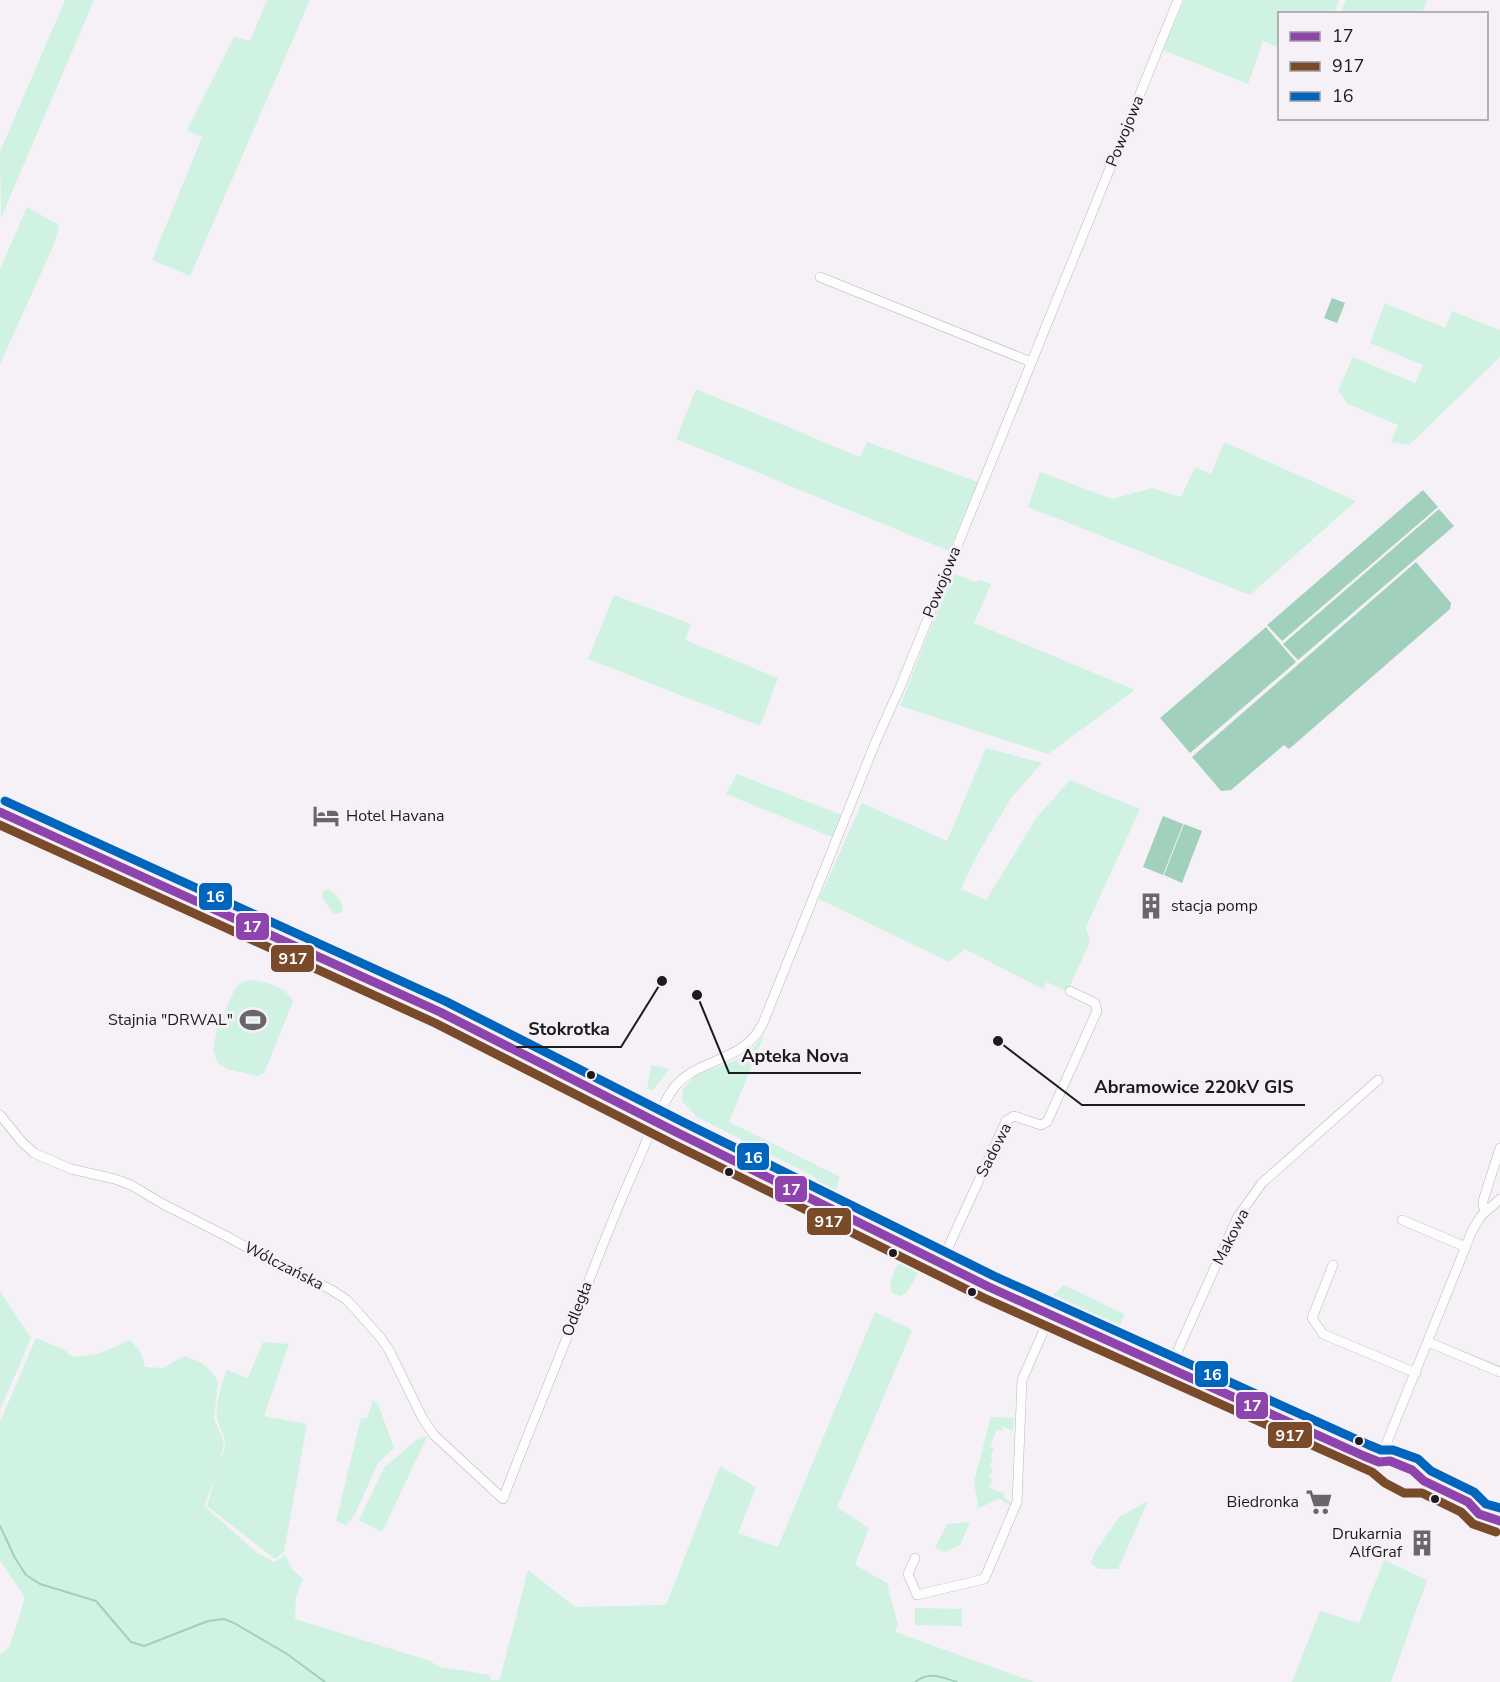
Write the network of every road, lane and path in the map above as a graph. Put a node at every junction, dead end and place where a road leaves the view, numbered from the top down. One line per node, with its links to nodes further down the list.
1 (1178, 0): 3 (street, Powojowa)
2 (820, 277): 3 (street)
3 (1031, 362): 8 (street, Powojowa)
4 (0, 812): 8 (main road)
5 (1070, 991): 14 (street, Sadowa)
6 (1378, 1080): 18 (street, Makowa)
7 (0, 1115): 22 (street, Wólczańska)
8 (656, 1121): 14 (main road); 22 (street, Odległa)
9 (1500, 1148): 11 (street)
10 (1500, 1199): 11 (street)
11 (1486, 1211): 13 (street)
12 (1402, 1220): 13 (street)
13 (1466, 1247): 17 (street)
14 (941, 1263): 16 (main road)
15 (1333, 1265): 20 (street)
16 (1051, 1314): 18 (main road); 26 (street)
17 (1428, 1342): 19 (street); 20 (street)
18 (1170, 1368): 21 (main road)
19 (1500, 1372)
20 (1416, 1373): 21 (street)
21 (1379, 1462): 23 (main road)
22 (503, 1499)
23 (1468, 1502): 24 (main road); 25 (main road)
24 (1500, 1511)
25 (1500, 1521)
26 (915, 1558)

